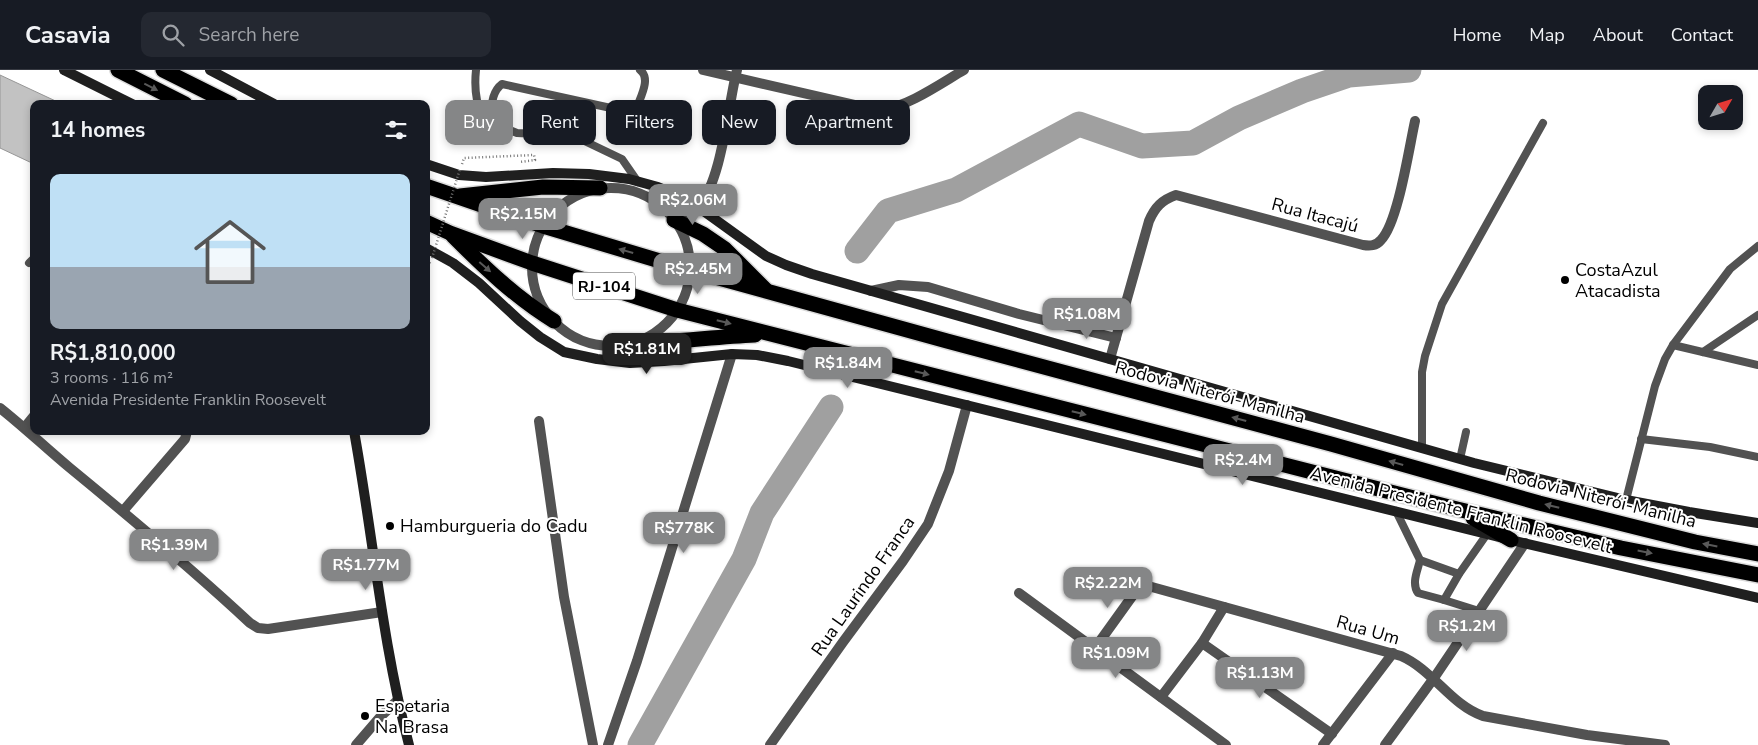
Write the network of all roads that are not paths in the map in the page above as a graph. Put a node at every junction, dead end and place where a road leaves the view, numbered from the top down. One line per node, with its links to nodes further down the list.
1 (64, 70): 11 (street)
2 (118, 70): 12 (highway, one-way to 12)
3 (163, 70): 10 (highway)
4 (476, 70): 15 (lane)
5 (640, 70): 16 (lane)
6 (703, 70): 9 (street)
7 (964, 70): 9 (street)
8 (213, 71): 10 (street); 14 (street)
9 (736, 74): 25 (street)
10 (214, 95): 13 (highway)
11 (124, 100)
12 (176, 100)
13 (223, 100)
14 (267, 100)
15 (478, 100)
16 (493, 100)
17 (1415, 121): 41 (street, Rua Itacajú)
18 (1543, 122): 60 (lane)
19 (513, 131): 21 (lane)
20 (430, 165): 21 (street)
21 (638, 182): 25 (street)
22 (430, 187): 24 (highway, Rodovia Niterói-Manilha / RJ-104)
23 (600, 188): 24 (highway); 26 (street); 28 (street)
24 (456, 196): 28 (highway, Rodovia Niterói-Manilha / RJ-104)
25 (698, 207): 26 (street); 35 (street)
26 (674, 220): 33 (street); 34 (highway)
27 (430, 224): 29 (highway, RJ-104)
28 (542, 226): 32 (street); 33 (highway, Rodovia Niterói-Manilha / RJ-104, one-way to 28)
29 (450, 233): 32 (highway, RJ-104); 38 (highway, one-way to 38)
30 (1758, 246): 43 (lane)
31 (430, 250): 44 (street, Avenida Presidente Franklin Roosevelt)
32 (532, 263): 36 (highway, RJ-104); 38 (street)
33 (690, 270): 34 (highway, Rodovia Niterói-Manilha / RJ-104); 36 (street)
34 (766, 290): 70 (highway, Rodovia Niterói-Manilha / RJ-104, one-way to 34)
35 (871, 291): 41 (street); 47 (street)
36 (677, 310): 39 (highway, RJ-104, one-way to 39); 42 (street)
37 (1758, 315): 45 (lane)
38 (554, 321): 40 (street)
39 (773, 335): 42 (highway); 64 (highway, RJ-104, one-way to 64)
40 (575, 337): 42 (street); 44 (street)
41 (1116, 338): 47 (street)
42 (632, 343)
43 (1673, 345): 45 (lane); 59 (lane)
44 (564, 352): 46 (street, Avenida Presidente Franklin Roosevelt)
45 (1703, 352): 48 (lane)
46 (732, 354): 49 (street, Avenida Presidente Franklin Roosevelt); 93 (street)
47 (1110, 359): 60 (street)
48 (1758, 364)
49 (967, 406): 66 (street, Avenida Presidente Franklin Roosevelt); 94 (street, Rua Laurindo Franca)
50 (0, 408): 53 (street)
51 (30, 420): 53 (street)
52 (539, 421): 92 (street)
53 (24, 427): 54 (street)
54 (30, 432)
55 (1466, 432): 62 (lane)
56 (33, 435): 65 (street)
57 (186, 435): 65 (street)
58 (355, 435): 81 (street)
59 (1641, 439): 61 (lane); 63 (lane)
60 (1422, 448): 62 (street)
61 (1758, 457)
62 (1460, 458): 63 (street)
63 (1626, 500): 67 (street)
64 (1457, 509): 69 (highway); 74 (highway, RJ-104, one-way to 74)
65 (123, 511): 81 (street)
66 (1396, 511): 68 (street, Avenida Presidente Franklin Roosevelt); 71 (lane)
67 (1758, 523)
68 (1487, 534): 69 (street, Avenida Presidente Franklin Roosevelt); 73 (lane)
69 (1518, 542): 77 (street, Avenida Presidente Franklin Roosevelt); 80 (street)
70 (1758, 554)
71 (1420, 560): 73 (lane); 78 (lane)
72 (1108, 572): 75 (street, Rua Um)
73 (1460, 574): 78 (lane)
74 (1758, 575)
75 (1141, 584): 79 (street, Rua Um); 83 (street)
76 (1019, 593): 83 (street)
77 (1758, 598)
78 (1444, 600): 80 (lane)
79 (1224, 607): 82 (street); 84 (street, Rua Um)
80 (1479, 611): 85 (street)
81 (382, 612): 87 (street)
82 (1202, 643): 86 (street); 88 (street)
83 (1096, 648): 86 (street)
84 (1392, 653): 85 (street, Rua Um); 88 (street)
85 (1434, 678): 89 (street, Rua Um); 97 (street)
86 (1161, 698): 95 (street)
87 (398, 700): 90 (street); 91 (street)
88 (1332, 734): 96 (street)
89 (1587, 735): 98 (street); 99 (street, Rua Um)
90 (356, 745)
91 (409, 745)
92 (592, 745)
93 (608, 745)
94 (770, 745)
95 (1226, 745)
96 (1323, 745)
97 (1385, 745)
98 (1600, 745)
99 (1665, 745)

